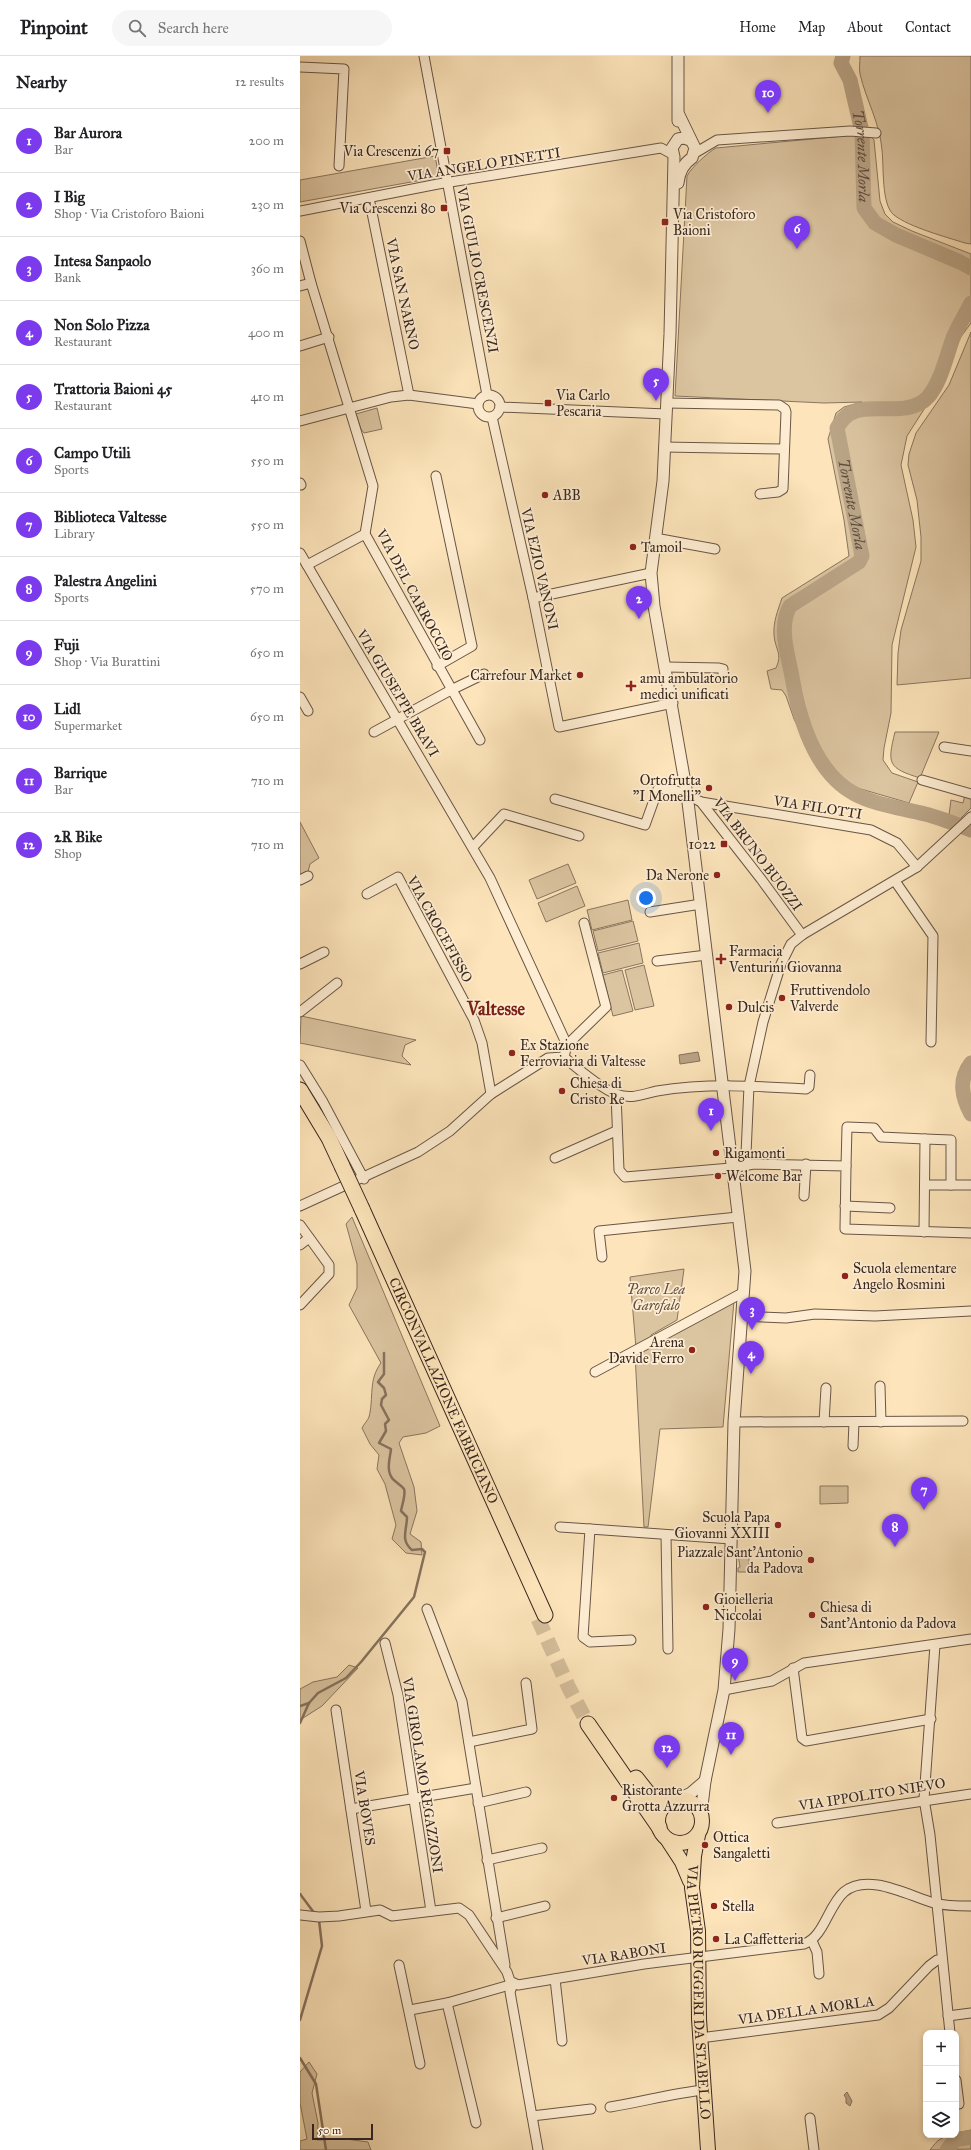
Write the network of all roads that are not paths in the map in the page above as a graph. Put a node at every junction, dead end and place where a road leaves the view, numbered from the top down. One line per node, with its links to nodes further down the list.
1 (424, 56): 10 (street, VIA GIULIO CRESCENZI)
2 (678, 56): 4 (street)
3 (300, 67): 9 (street)
4 (679, 115): 6 (street); 7 (street)
5 (873, 133): 7 (street)
6 (678, 139): 7 (street); 8 (street)
7 (692, 149): 8 (street); 12 (street)
8 (673, 155): 10 (street, VIA ANGELO PINETTI); 12 (street)
9 (339, 166)
10 (447, 183): 11 (street, VIA ANGELO PINETTI); 20 (street, VIA GIULIO CRESCENZI)
11 (369, 198): 13 (street, VIA ANGELO PINETTI); 19 (street, VIA SAN NARNO)
12 (674, 208): 24 (street)
13 (300, 210)
14 (300, 241): 15 (street, VIA DEL CARROCCIO)
15 (311, 283): 16 (street); 17 (street, VIA DEL CARROCCIO)
16 (300, 286)
17 (328, 337): 18 (street); 23 (street, VIA DEL CARROCCIO)
18 (300, 346)
19 (410, 395): 21 (street); 23 (street)
20 (487, 395): 21 (street); 22 (street)
21 (478, 404): 25 (street)
22 (500, 407): 24 (street); 25 (street)
23 (349, 408): 26 (street); 31 (street, VIA DEL CARROCCIO)
24 (666, 409): 27 (street); 28 (street)
25 (492, 417): 37 (street, VIA EZIO VANONI)
26 (300, 421)
27 (664, 447): 28 (street); 32 (street)
28 (784, 449): 30 (street)
29 (436, 476): 38 (street)
30 (760, 494)
31 (365, 534): 35 (street); 38 (street, VIA DEL CARROCCIO)
32 (655, 538): 33 (street); 36 (street)
33 (715, 549)
34 (300, 553): 35 (street, VIA GIUSEPPE BRAVI)
35 (307, 564): 46 (street, VIA GIUSEPPE BRAVI)
36 (651, 573): 37 (street); 39 (street)
37 (533, 598): 44 (street, VIA EZIO VANONI)
38 (437, 666): 42 (street, VIA DEL CARROCCIO)
39 (666, 667): 41 (street); 44 (street)
40 (484, 674): 42 (street)
41 (724, 679)
42 (451, 690): 46 (street); 48 (street, VIA DEL CARROCCIO)
43 (300, 697): 45 (street)
44 (673, 703): 52 (street)
45 (308, 711)
46 (397, 719): 47 (street); 58 (street, VIA GIUSEPPE BRAVI)
47 (374, 732)
48 (480, 740)
49 (944, 747): 50 (street)
50 (971, 751)
51 (922, 780): 53 (street)
52 (688, 794): 54 (street, VIA BRUNO BUOZZI); 55 (street, VIA BRUNO BUOZZI); 62 (street, VIA PIETRO RUGGERI DA STABELLO)
53 (971, 794)
54 (555, 799)
55 (701, 802): 59 (street, VIA FILOTTI); 65 (street, VIA BRUNO BUOZZI)
56 (969, 819): 59 (street)
57 (579, 836): 58 (street)
58 (473, 847): 73 (street, VIA GIUSEPPE BRAVI)
59 (917, 866): 60 (street)
60 (895, 881): 65 (street); 72 (street)
61 (367, 894): 80 (street, VIA CROCEFISSO)
62 (701, 904): 63 (street); 67 (street, VIA PIETRO RUGGERI DA STABELLO)
63 (650, 912)
64 (584, 923): 73 (street)
65 (802, 935): 78 (street)
66 (324, 952): 69 (street)
67 (707, 955): 68 (street); 77 (street, VIA PIETRO RUGGERI DA STABELLO)
68 (657, 961)
69 (300, 964)
70 (337, 983): 71 (street)
71 (300, 1012)
72 (931, 1042)
73 (566, 1045): 74 (street)
74 (564, 1057): 80 (street); 81 (street)
75 (300, 1065): 93 (street)
76 (810, 1074): 78 (street)
77 (722, 1086): 78 (street); 81 (street); 86 (street, VIA PIETRO RUGGERI DA STABELLO)
78 (749, 1086): 85 (street)
79 (300, 1090): 91 (highway)
80 (491, 1094): 93 (street)
81 (616, 1094): 83 (street)
82 (300, 1104): 91 (highway)
83 (616, 1131): 87 (street); 92 (street)
84 (925, 1139): 90 (street); 94 (street); 95 (street)
85 (746, 1154): 86 (street); 88 (street)
86 (730, 1156): 92 (street, VIA PIETRO RUGGERI DA STABELLO)
87 (555, 1158)
88 (748, 1164): 89 (street); 92 (street)
89 (806, 1164): 90 (street); 97 (street)
90 (846, 1166): 99 (street)
91 (339, 1168): 126 (highway, CIRCONVALLAZIONE FABRICIANO)
92 (731, 1168): 101 (street, VIA PIETRO RUGGERI DA STABELLO)
93 (364, 1179): 98 (street)
94 (926, 1185): 95 (street); 103 (street)
95 (951, 1185): 96 (street)
96 (971, 1185)
97 (804, 1196)
98 (300, 1206)
99 (846, 1206): 100 (street); 103 (street)
100 (890, 1208)
101 (738, 1217): 107 (street); 108 (street, VIA PIETRO RUGGERI DA STABELLO)
102 (300, 1225): 105 (street)
103 (924, 1232): 104 (street)
104 (971, 1233)
105 (309, 1238): 106 (street); 109 (street)
106 (300, 1245)
107 (602, 1257)
108 (744, 1292): 111 (street, VIA PIETRO RUGGERI DA STABELLO); 112 (street)
109 (300, 1305)
110 (971, 1311): 111 (street)
111 (742, 1316): 116 (street, VIA PIETRO RUGGERI DA STABELLO)
112 (594, 1372)
113 (880, 1386): 119 (street)
114 (826, 1388): 117 (street)
115 (963, 1421): 119 (street)
116 (734, 1422): 117 (street); 124 (street, VIA PIETRO RUGGERI DA STABELLO)
117 (824, 1422): 118 (street)
118 (854, 1422): 119 (street); 120 (street)
119 (881, 1422)
120 (853, 1446)
121 (560, 1527): 122 (street)
122 (590, 1529): 123 (street); 128 (street)
123 (666, 1535): 124 (street); 131 (street)
124 (731, 1539): 134 (street, VIA PIETRO RUGGERI DA STABELLO)
125 (427, 1609): 137 (street)
126 (541, 1617)
127 (971, 1639): 130 (street)
128 (631, 1640)
129 (385, 1643): 142 (street, VIA GIROLAMO REGAZZONI)
130 (935, 1645): 132 (street); 136 (street)
131 (668, 1649)
132 (793, 1668): 134 (street); 136 (street)
133 (526, 1683): 137 (street)
134 (724, 1690): 138 (street, VIA PIETRO RUGGERI DA STABELLO)
135 (336, 1710): 146 (street, VIA BOVES)
136 (931, 1719): 143 (street)
137 (469, 1742): 139 (street)
138 (705, 1780): 144 (street); 147 (street, VIA PIETRO RUGGERI DA STABELLO)
139 (476, 1788): 142 (street); 145 (street)
140 (526, 1792): 145 (street)
141 (971, 1794): 143 (street, VIA IPPOLITO NIEVO)
142 (414, 1799): 146 (street); 158 (street, VIA GIROLAMO REGAZZONI)
143 (924, 1799): 148 (street, VIA IPPOLITO NIEVO); 154 (street)
144 (674, 1800): 147 (main road); 149 (main road); 149 (highway)
145 (478, 1803): 152 (street)
146 (351, 1809): 157 (street, VIA BOVES)
147 (701, 1814): 150 (main road, VIA PIETRO RUGGERI DA STABELLO)
148 (777, 1823)
149 (663, 1833): 150 (main road); 153 (main road)
150 (698, 1835): 153 (main road, VIA PIETRO RUGGERI DA STABELLO)
151 (542, 1848): 152 (street)
152 (487, 1860): 160 (street)
153 (692, 1888): 162 (main road, VIA PIETRO RUGGERI DA STABELLO)
154 (935, 1903): 156 (street); 161 (street); 163 (street)
155 (545, 1906): 160 (street)
156 (971, 1906)
157 (366, 1911): 158 (street); 159 (street)
158 (431, 1911): 165 (street)
159 (300, 1915)
160 (496, 1918): 165 (street)
161 (812, 1941): 162 (street, VIA RABONI); 166 (street)
162 (699, 1957): 167 (street, VIA RABONI); 174 (main road, VIA PIETRO RUGGERI DA STABELLO)
163 (941, 1959): 172 (street); 174 (street, VIA DELLA MORLA)
164 (399, 1964): 170 (street)
165 (507, 1972): 168 (street)
166 (819, 1974)
167 (555, 1979): 168 (street, VIA RABONI); 175 (street)
168 (512, 1984): 169 (street, VIA RABONI); 180 (street)
169 (447, 2003): 170 (street, VIA RABONI); 182 (street)
170 (410, 2010): 176 (street)
171 (971, 2013): 172 (street)
172 (948, 2016): 173 (street)
173 (950, 2030)
174 (700, 2038): 177 (main road, VIA PIETRO RUGGERI DA STABELLO)
175 (562, 2041)
176 (420, 2064)
177 (704, 2090): 178 (street); 184 (main road, VIA PIETRO RUGGERI DA STABELLO)
178 (610, 2107)
179 (591, 2109): 180 (street)
180 (532, 2112): 183 (street)
181 (810, 2118): 185 (street)
182 (476, 2123)
183 (538, 2150)
184 (708, 2150)
185 (814, 2150)

